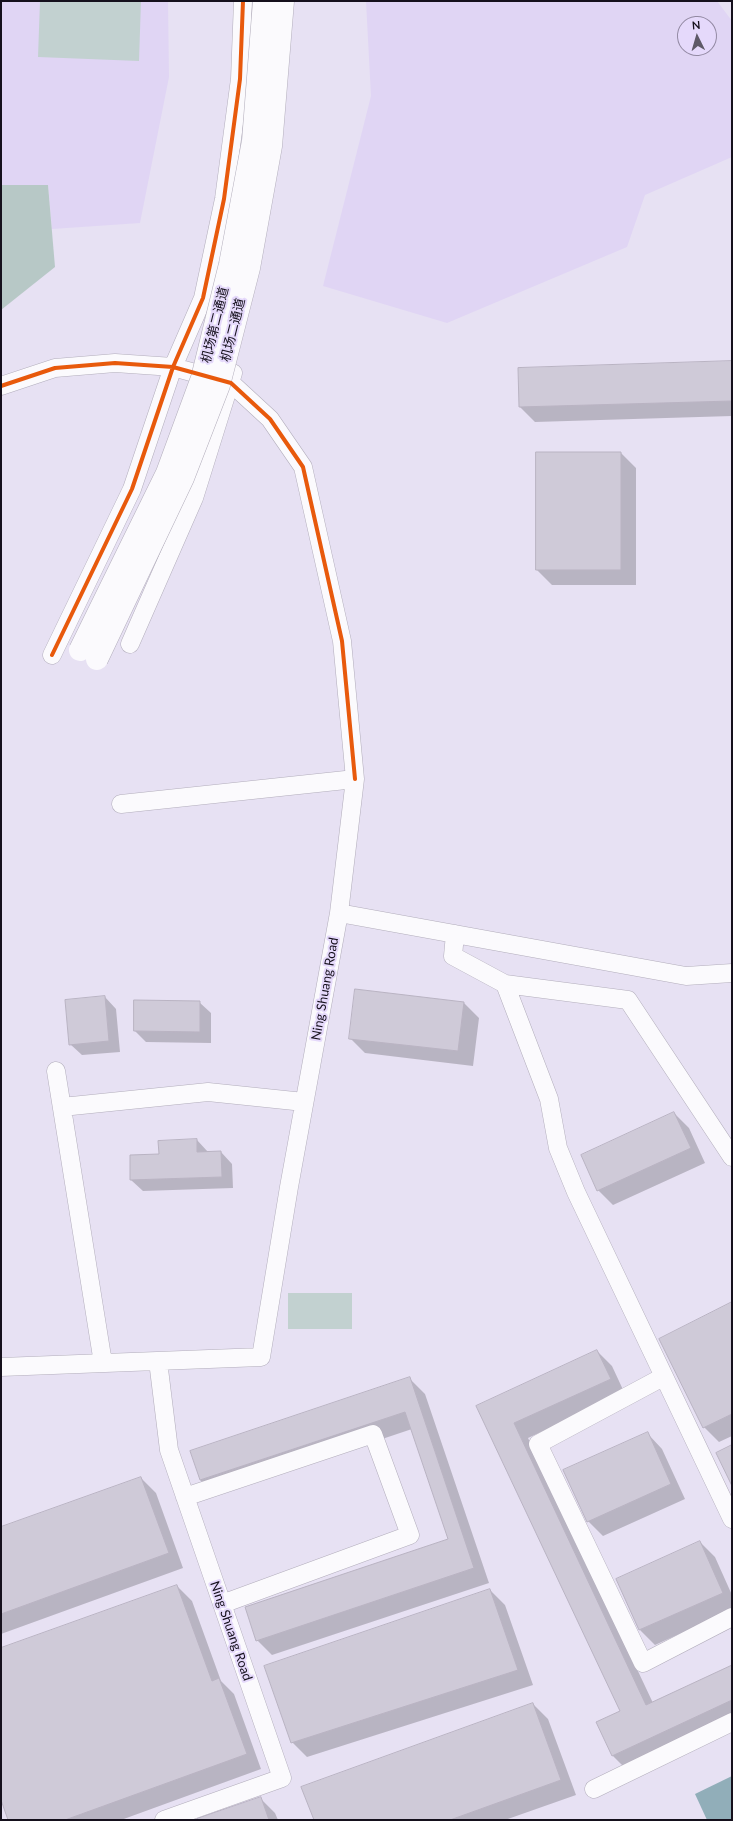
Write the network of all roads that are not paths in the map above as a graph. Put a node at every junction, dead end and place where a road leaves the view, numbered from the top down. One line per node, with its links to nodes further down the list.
1 (243, 1): 5 (street)
2 (264, 1): 9 (highway, 机场第二通道, bridge)
3 (283, 1): 9 (highway, 机场二通道, bridge)
4 (287, 1): 6 (street)
5 (173, 367): 6 (street); 7 (street); 10 (street)
6 (231, 383): 8 (street); 11 (street, Ning Shuang Road)
7 (1, 386)
8 (130, 644)
9 (88, 654)
10 (52, 655)
11 (355, 779): 12 (street); 13 (street, Ning Shuang Road)
12 (121, 804)
13 (339, 913): 14 (street); 18 (street, Ning Shuang Road)
14 (455, 934): 15 (street); 16 (street)
15 (732, 973)
16 (505, 984): 20 (street); 24 (street)
17 (56, 1070): 19 (street)
18 (304, 1102): 19 (street); 21 (street, Ning Shuang Road)
19 (62, 1107): 22 (street)
20 (732, 1157)
21 (158, 1361): 22 (street, Ning Shuang Road); 25 (street, Ning Shuang Road)
22 (103, 1363): 23 (street, Ning Shuang Road)
23 (1, 1367)
24 (663, 1377): 26 (street); 28 (street)
25 (185, 1497): 27 (street, Ning Shuang Road); 27 (street)
26 (732, 1520)
27 (222, 1604): 31 (street, Ning Shuang Road)
28 (732, 1617)
29 (732, 1722): 30 (street)
30 (594, 1789)
31 (164, 1820)

